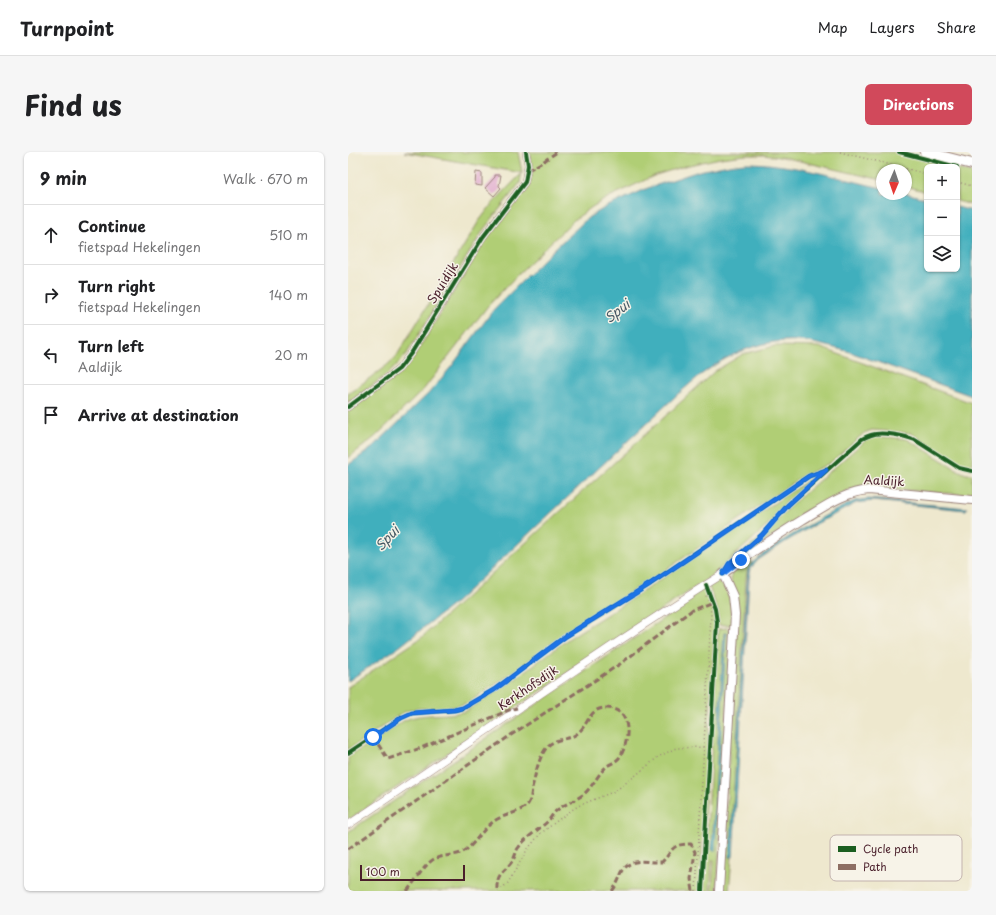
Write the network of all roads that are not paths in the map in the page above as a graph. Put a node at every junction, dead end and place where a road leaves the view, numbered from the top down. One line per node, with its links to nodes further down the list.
1 (526, 152): 4 (street, Spuidijk)
2 (925, 152): 3 (main road)
3 (972, 164)
4 (348, 407)
5 (972, 500): 6 (street, Aaldijk)
6 (723, 574): 7 (street, Kerkhofsdijk); 8 (street)
7 (348, 825)
8 (719, 891)

